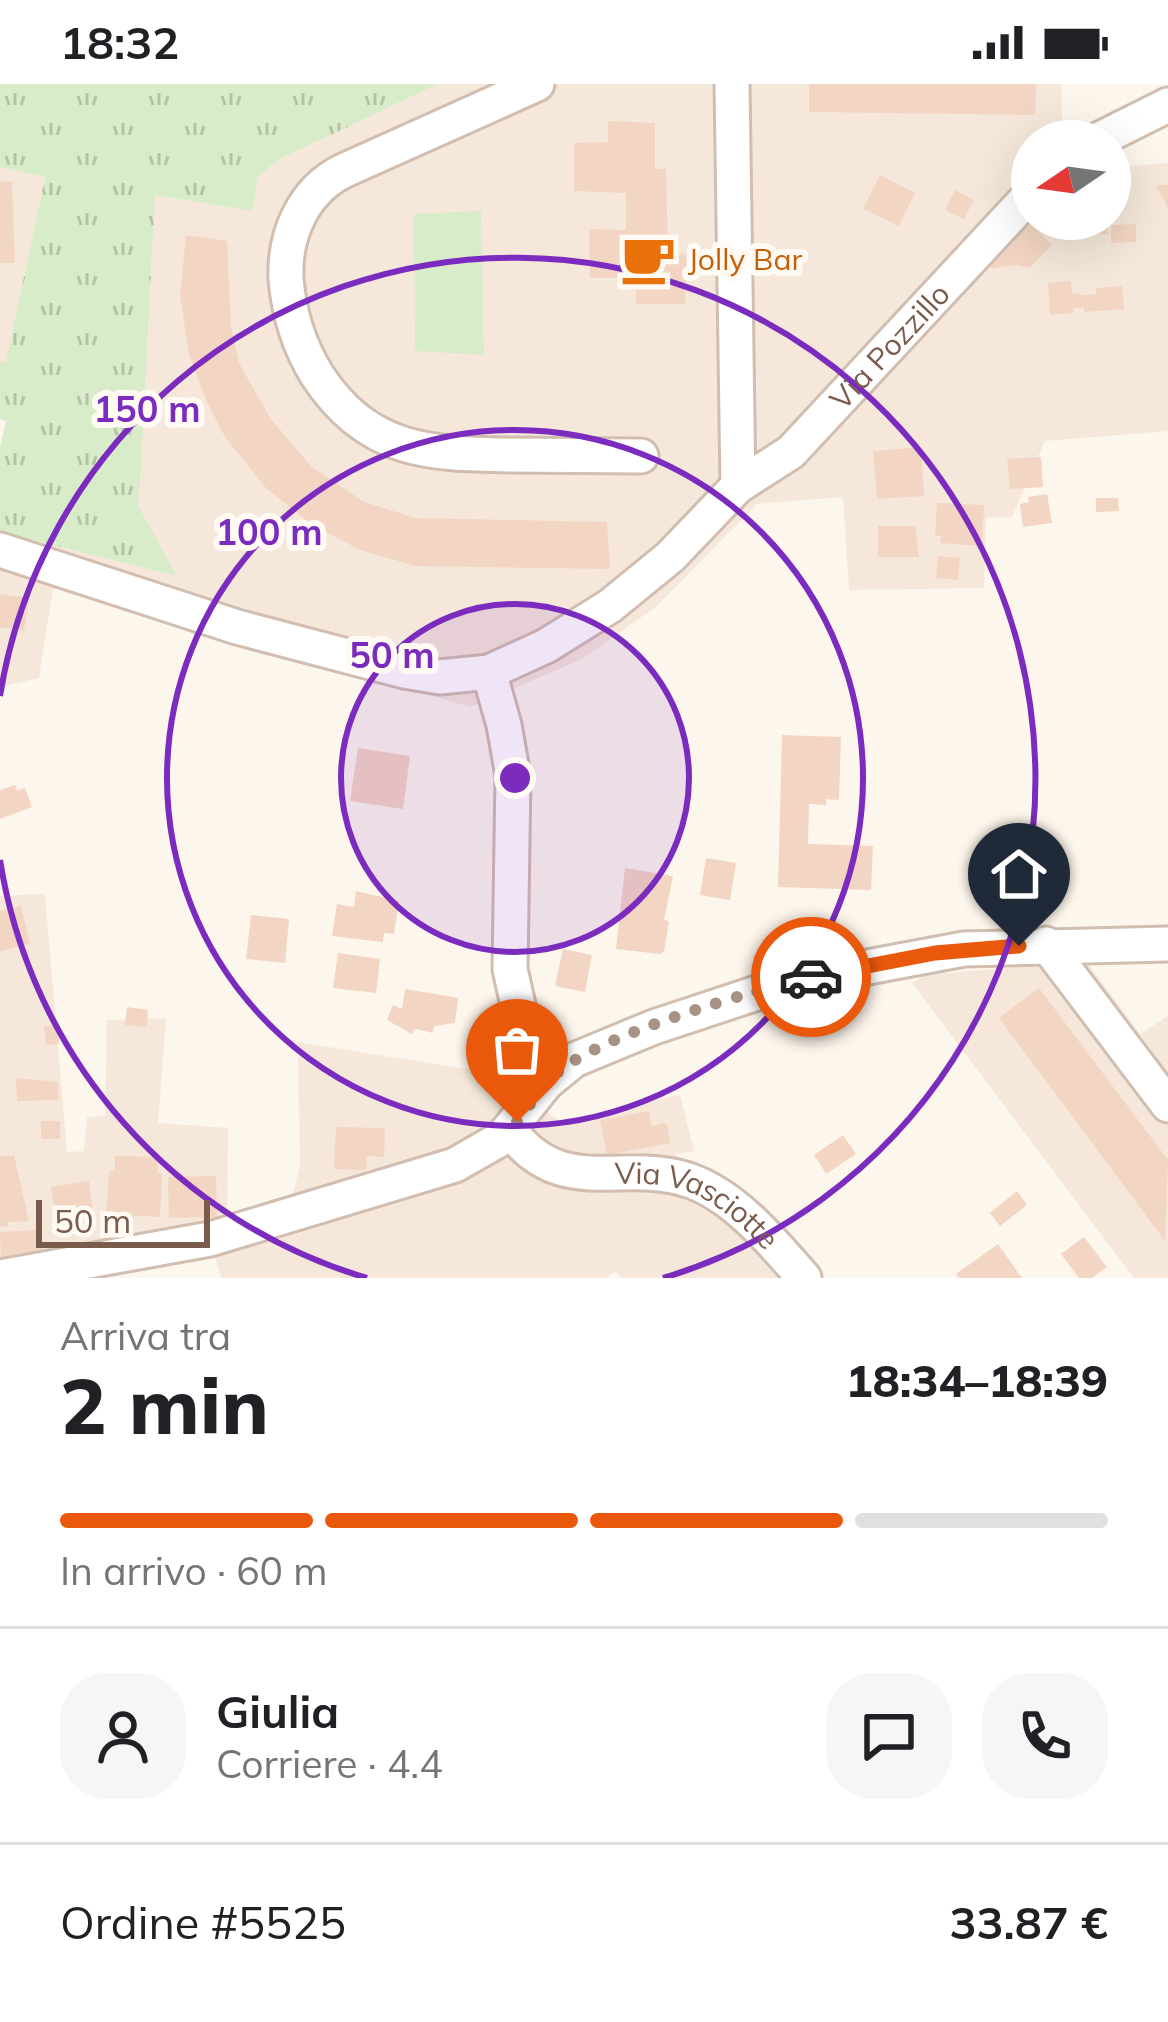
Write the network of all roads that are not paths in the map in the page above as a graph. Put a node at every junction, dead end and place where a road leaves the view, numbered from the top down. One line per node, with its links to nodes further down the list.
1 (537, 84): 6 (street)
2 (732, 84): 7 (street)
3 (1168, 105): 4 (street)
4 (1131, 124)
5 (1011, 216): 7 (street, Via Pozzillo)
6 (641, 456)
7 (738, 486): 9 (street, Via Pozzillo)
8 (0, 550): 9 (street)
9 (489, 672): 12 (street)
10 (1046, 944): 11 (street); 12 (street); 13 (street)
11 (1168, 944)
12 (546, 1083): 14 (street)
13 (1168, 1105)
14 (510, 1130): 15 (street); 16 (street, Via Vasciotte)
15 (0, 1277)
16 (804, 1278)

